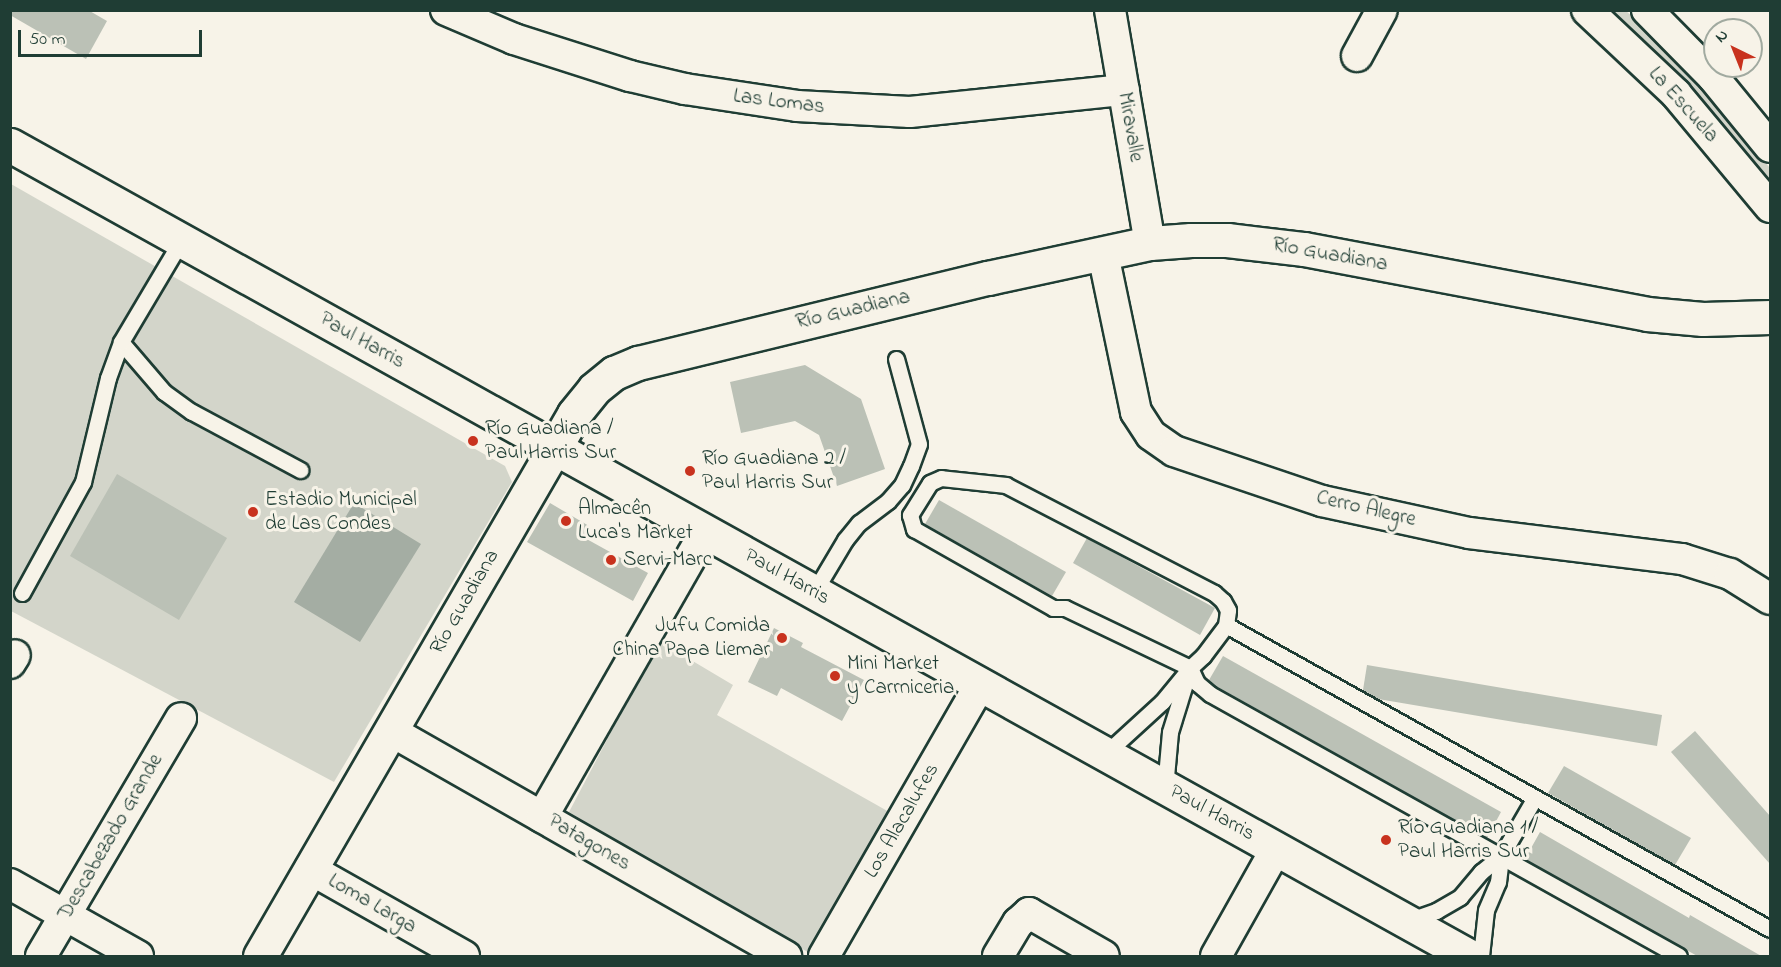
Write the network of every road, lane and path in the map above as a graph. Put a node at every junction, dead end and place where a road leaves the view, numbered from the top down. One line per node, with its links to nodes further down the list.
1 (446, 10): 7 (street, Las Lomas)
2 (1110, 10): 7 (street, Miravalle)
3 (1382, 10): 6 (street)
4 (1587, 10): 10 (street, La Escuela)
5 (1647, 10): 9 (street, La Escuela)
6 (1357, 56)
7 (1124, 90): 12 (street, Miravalle)
8 (10, 145): 11 (street, Paul Harris)
9 (1770, 147)
10 (1770, 207)
11 (181, 241): 15 (lane); 17 (street, Paul Harris)
12 (1150, 243): 13 (street, Río Guadiana); 14 (street, Río Guadiana)
13 (1102, 254): 17 (street, Río Guadiana); 22 (street, Cerro Alegre)
14 (1770, 317)
15 (121, 342): 18 (lane); 21 (lane)
16 (896, 359): 20 (lane)
17 (554, 447): 19 (street, Paul Harris); 27 (street, Río Guadiana)
18 (300, 470)
19 (705, 532): 20 (street, Paul Harris); 31 (street)
20 (814, 592): 25 (street, Paul Harris)
21 (22, 593)
22 (1770, 599)
23 (1226, 625): 24 (lane); 24 (lane); 30 (lane)
24 (1190, 668): 28 (lane); 29 (lane); 33 (lane)
25 (980, 685): 28 (street, Paul Harris); 44 (street, Los Alacalufes)
26 (181, 718): 36 (street, Descabezado Grande)
27 (391, 731): 31 (street, Patagones); 34 (street, Río Guadiana)
28 (1105, 754): 29 (street, Paul Harris)
29 (1165, 788): 32 (street, Paul Harris)
30 (1534, 799): 33 (lane); 38 (lane)
31 (542, 817): 39 (street, Patagones)
32 (1276, 849): 37 (street, Paul Harris); 47 (street)
33 (1501, 856): 37 (lane); 49 (lane); 50 (lane)
34 (310, 869): 40 (street, Loma Larga); 43 (street, Río Guadiana)
35 (10, 884): 36 (street)
36 (65, 915): 41 (street, Descabezado Grande); 42 (street)
37 (1406, 921): 48 (street, Paul Harris)
38 (1770, 929)
39 (777, 954)
40 (464, 956)
41 (41, 957)
42 (138, 957)
43 (260, 957)
44 (824, 957)
45 (998, 957): 46 (street)
46 (1104, 957)
47 (1216, 957)
48 (1469, 957)
49 (1481, 957)
50 (1679, 957)

